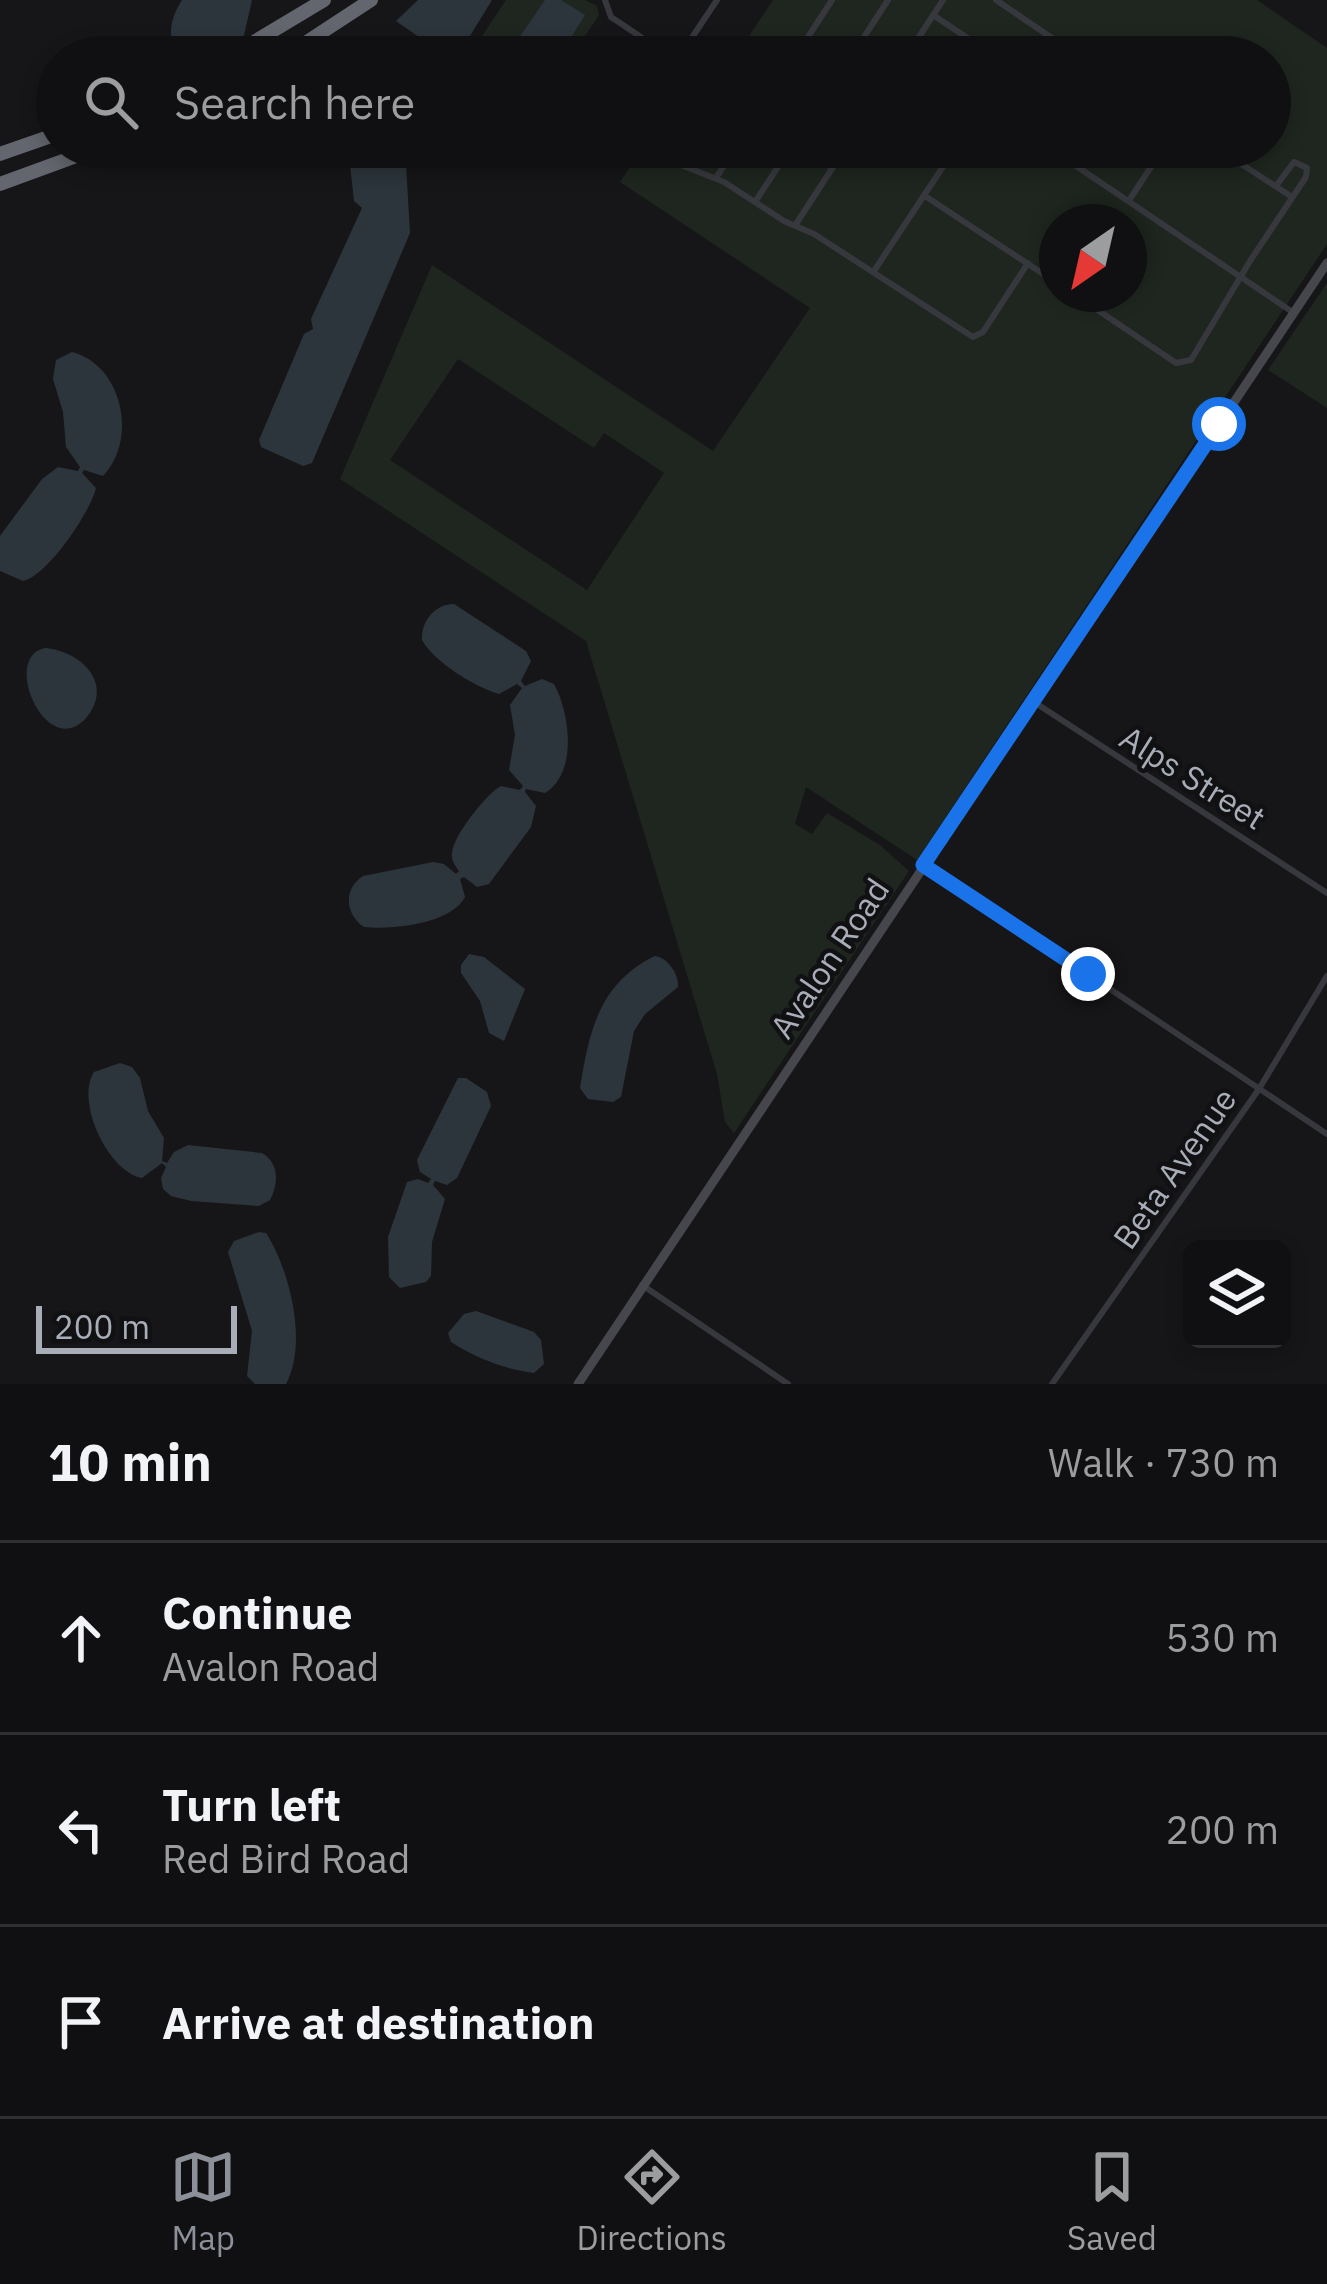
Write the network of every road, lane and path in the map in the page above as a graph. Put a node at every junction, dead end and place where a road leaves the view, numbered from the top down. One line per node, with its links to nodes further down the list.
1 (324, 0): 11 (highway)
2 (371, 0): 12 (highway)
3 (605, 0): 10 (street)
4 (717, 0): 13 (street)
5 (832, 0): 14 (street)
6 (888, 0): 15 (street)
7 (943, 0): 9 (street)
8 (1002, 2): 18 (street)
9 (933, 15): 16 (street); 17 (street)
10 (638, 35)
11 (268, 36)
12 (316, 36)
13 (690, 36)
14 (809, 36)
15 (864, 36)
16 (921, 36)
17 (964, 36)
18 (1050, 36)
19 (36, 141): 20 (highway)
20 (0, 154)
21 (1291, 165): 36 (street)
22 (44, 168): 33 (highway)
23 (690, 168): 32 (street)
24 (722, 168): 32 (street)
25 (777, 168): 38 (street)
26 (832, 168): 39 (street)
27 (943, 168): 35 (street)
28 (1080, 168): 37 (street)
29 (1151, 168): 37 (street)
30 (1248, 168): 34 (street)
31 (1288, 168): 34 (street)
32 (716, 178): 38 (street)
33 (0, 184)
34 (1276, 186): 36 (street)
35 (925, 196): 40 (street); 43 (street)
36 (1292, 197): 44 (street)
37 (1129, 200): 44 (street)
38 (755, 202): 39 (street)
39 (796, 224): 43 (street)
40 (1028, 263): 42 (street); 43 (street)
41 (1327, 263): 46 (main road, Avalon Road)
42 (1039, 271)
43 (874, 272)
44 (1243, 277): 45 (street); 46 (street)
45 (1102, 312)
46 (1294, 313): 47 (main road, Avalon Road)
47 (1033, 701): 48 (main road, Avalon Road); 49 (street, Alps Street)
48 (923, 865): 51 (street); 53 (main road, Avalon Road)
49 (1327, 893)
50 (1327, 976): 51 (street, Beta Avenue)
51 (1259, 1089): 52 (street); 56 (street, Beta Avenue)
52 (1327, 1134)
53 (642, 1285): 54 (main road, Avalon Road); 55 (street)
54 (578, 1384)
55 (788, 1384)
56 (1052, 1384)

